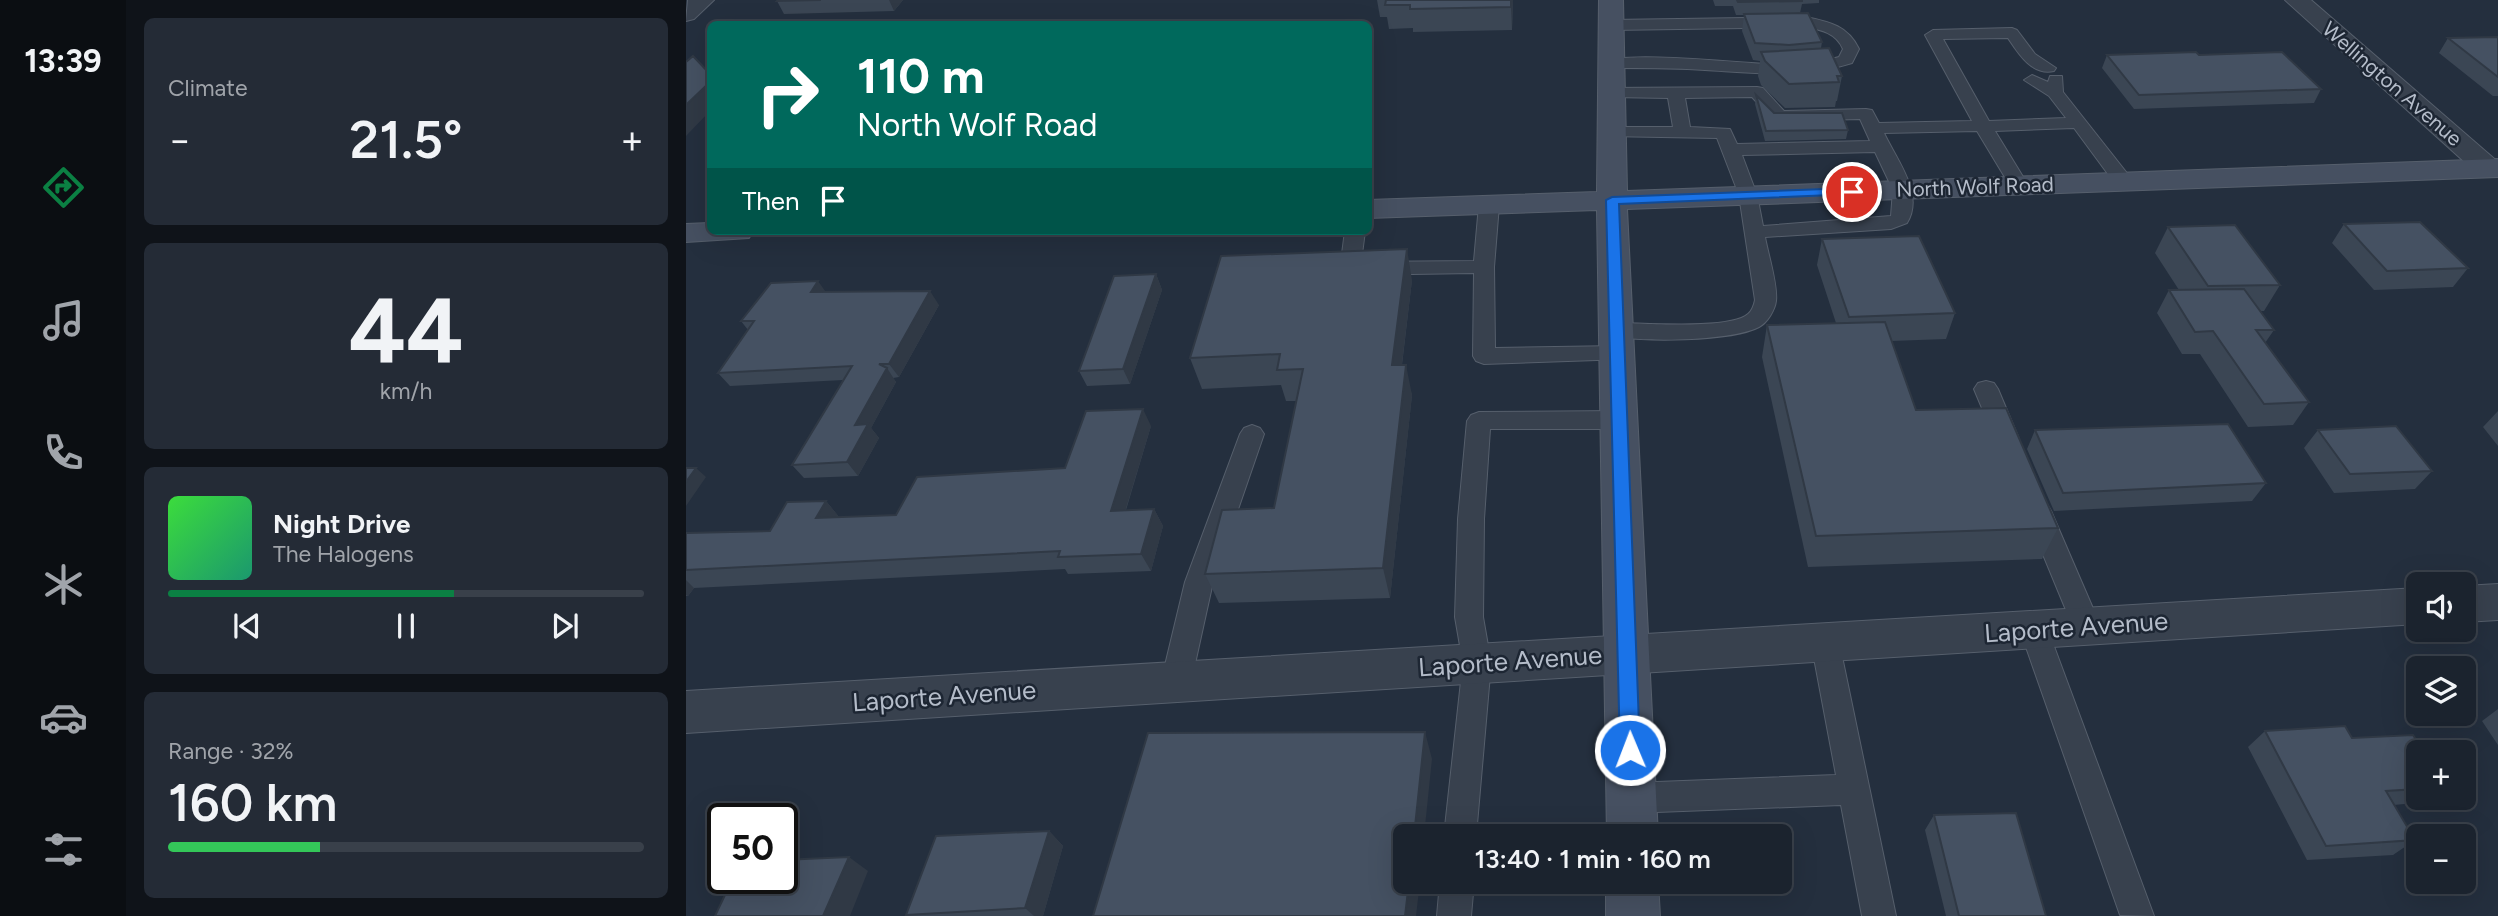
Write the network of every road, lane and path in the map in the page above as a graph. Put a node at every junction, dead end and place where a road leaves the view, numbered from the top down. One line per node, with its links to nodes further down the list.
1 (702, 0): 4 (street)
2 (2297, 0): 17 (street, Wellington Avenue)
3 (1611, 13): 5 (main road); 5 (lane)
4 (686, 14)
5 (1612, 63): 8 (main road)
6 (2028, 69): 7 (lane); 7 (lane); 12 (lane)
7 (2053, 80): 11 (lane)
8 (1611, 92): 9 (lane); 14 (main road)
9 (1676, 93): 10 (lane); 15 (lane)
10 (1723, 120): 13 (lane); 15 (lane); 16 (lane); 21 (lane)
11 (2079, 123): 12 (lane); 18 (lane)
12 (1983, 126): 13 (lane); 19 (lane)
13 (1872, 128): 16 (lane)
14 (1612, 132): 15 (lane); 22 (main road)
15 (1682, 132)
16 (1881, 146): 20 (lane)
17 (2494, 171): 18 (main road, North Wolf Road)
18 (2123, 181): 19 (main road, North Wolf Road)
19 (2019, 186): 20 (main road, North Wolf Road)
20 (1904, 190): 21 (main road, North Wolf Road); 26 (lane)
21 (1748, 195): 22 (main road, North Wolf Road); 26 (lane)
22 (1612, 200): 23 (main road, North Wolf Road); 30 (main road)
23 (1489, 205): 24 (main road, North Wolf Road); 29 (lane)
24 (1372, 209)
25 (707, 232): 27 (main road)
26 (1754, 232): 30 (lane)
27 (686, 233)
28 (1354, 235): 29 (lane)
29 (1484, 267): 30 (lane)
30 (1617, 342): 32 (main road)
31 (1986, 389): 34 (lane)
32 (1620, 420): 42 (main road); 43 (lane)
33 (1252, 434): 44 (lane)
34 (2018, 463)
35 (2028, 488): 39 (lane)
36 (2498, 602): 37 (street)
37 (2476, 603)
38 (2406, 607): 39 (street, Laporte Avenue)
39 (2087, 626): 40 (street, Laporte Avenue)
40 (2034, 630): 41 (street, Laporte Avenue); 51 (lane)
41 (1825, 642): 42 (street, Laporte Avenue); 46 (lane)
42 (1628, 654): 43 (street, Laporte Avenue); 47 (main road)
43 (1476, 663): 44 (street, Laporte Avenue); 48 (lane)
44 (1175, 682): 45 (street, Laporte Avenue)
45 (686, 712)
46 (1854, 789): 47 (lane); 54 (lane)
47 (1631, 817)
48 (1461, 824)
49 (1456, 894): 52 (lane)
50 (1632, 894): 53 (main road)
51 (2137, 915)
52 (1454, 916)
53 (1633, 916)
54 (1879, 916)

